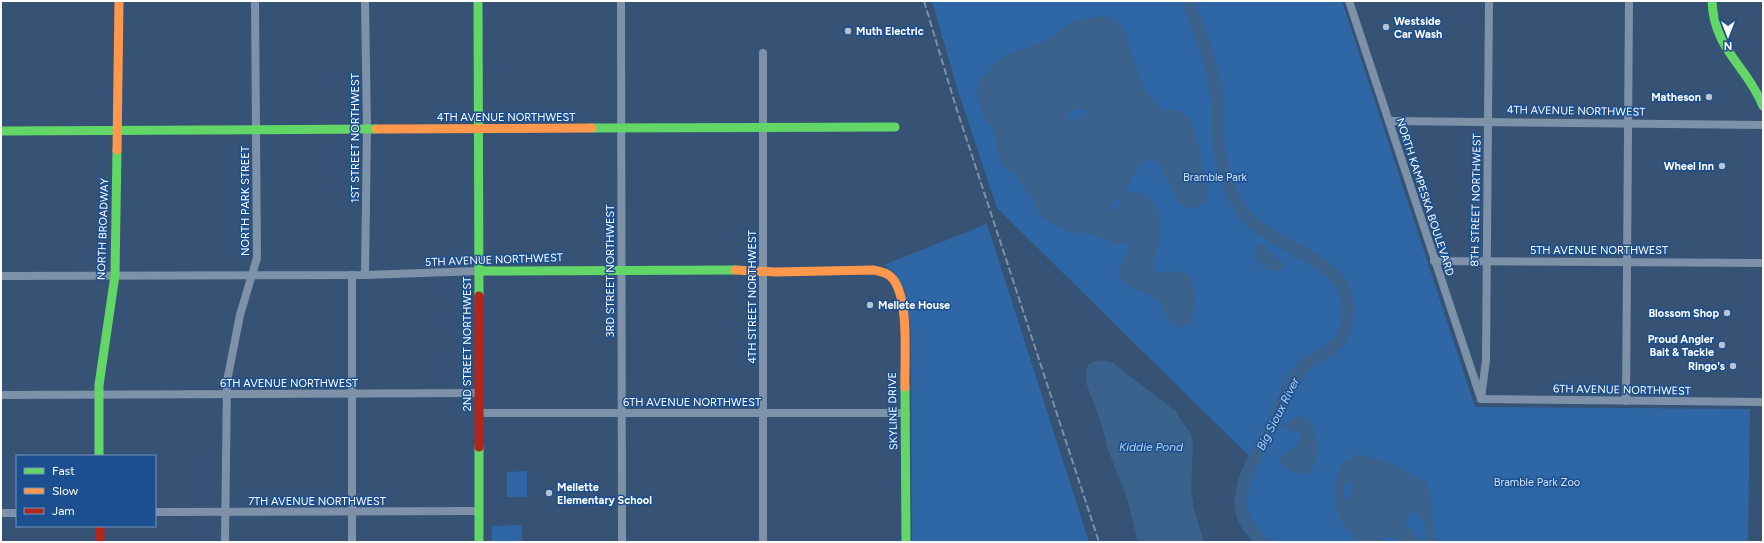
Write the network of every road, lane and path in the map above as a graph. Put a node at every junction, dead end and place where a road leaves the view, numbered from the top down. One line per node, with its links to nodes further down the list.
1 (119, 1): 23 (street, NORTH BROADWAY)
2 (255, 1): 21 (street, NORTH PARK STREET)
3 (365, 1): 17 (street, 1ST STREET NORTHWEST)
4 (478, 1): 18 (street, 2ND STREET NORTHWEST)
5 (621, 1): 19 (street, 3RD STREET NORTHWEST)
6 (1349, 1): 12 (street, NORTH KAMPESKA BOULEVARD)
7 (1489, 1): 13 (street, 8TH STREET NORTHWEST)
8 (1630, 1): 14 (street)
9 (1712, 1): 11 (street)
10 (763, 53): 20 (street, 4TH STREET NORTHWEST)
11 (1763, 106)
12 (1390, 121): 13 (street, 4TH AVENUE NORTHWEST); 24 (street, NORTH KAMPESKA BOULEVARD)
13 (1488, 122): 14 (street, 4TH AVENUE NORTHWEST); 25 (street, 8TH STREET NORTHWEST)
14 (1628, 124): 15 (street, 4TH AVENUE NORTHWEST); 26 (street)
15 (1763, 125)
16 (895, 127): 20 (street, 4TH AVENUE NORTHWEST)
17 (367, 129): 18 (street, 4TH AVENUE NORTHWEST); 21 (street, 4TH AVENUE NORTHWEST); 34 (street, 1ST STREET NORTHWEST)
18 (478, 129): 19 (street, 4TH AVENUE NORTHWEST); 30 (street, 2ND STREET NORTHWEST)
19 (621, 129): 20 (street, 4TH AVENUE NORTHWEST); 28 (street, 3RD STREET NORTHWEST)
20 (763, 129): 29 (street, 4TH STREET NORTHWEST)
21 (256, 130): 23 (street, 4TH AVENUE NORTHWEST); 31 (street, NORTH PARK STREET)
22 (1, 131): 23 (street, 4TH AVENUE NORTHWEST)
23 (117, 131): 32 (street, NORTH BROADWAY)
24 (1434, 261): 25 (street, 5TH AVENUE NORTHWEST); 42 (street, NORTH KAMPESKA BOULEVARD)
25 (1487, 262): 26 (street, 5TH AVENUE NORTHWEST); 42 (street, 8TH STREET NORTHWEST)
26 (1627, 263): 27 (street, 5TH AVENUE NORTHWEST); 43 (street)
27 (1763, 263)
28 (621, 270): 29 (street, 5TH AVENUE NORTHWEST); 30 (street, 5TH AVENUE NORTHWEST); 46 (street, 3RD STREET NORTHWEST)
29 (763, 271): 36 (street, 5TH AVENUE NORTHWEST); 47 (street, 4TH STREET NORTHWEST)
30 (479, 272): 34 (street, 5TH AVENUE NORTHWEST); 37 (street, 2ND STREET NORTHWEST)
31 (253, 274): 32 (street, 5TH AVENUE NORTHWEST); 33 (street, 5TH AVENUE NORTHWEST); 39 (street, NORTH PARK STREET)
32 (115, 275): 35 (street, 5TH AVENUE NORTHWEST); 38 (street, NORTH BROADWAY)
33 (352, 275): 34 (street, 5TH AVENUE NORTHWEST); 40 (street)
34 (365, 275)
35 (1, 276)
36 (894, 280): 48 (street, SKYLINE DRIVE)
37 (478, 393): 40 (street, 6TH AVENUE NORTHWEST); 45 (street, 2ND STREET NORTHWEST)
38 (99, 394): 39 (street, 6TH AVENUE NORTHWEST); 41 (street, 6TH AVENUE NORTHWEST); 49 (street, NORTH BROADWAY)
39 (226, 394): 40 (street, 6TH AVENUE NORTHWEST); 52 (street, NORTH PARK STREET)
40 (352, 394): 53 (street)
41 (1, 395)
42 (1481, 399): 43 (street, 6TH AVENUE NORTHWEST)
43 (1626, 401): 44 (street, 6TH AVENUE NORTHWEST)
44 (1763, 402)
45 (479, 413): 46 (street, 6TH AVENUE NORTHWEST); 50 (street, 2ND STREET NORTHWEST)
46 (620, 413): 47 (street, 6TH AVENUE NORTHWEST); 61 (street, 3RD STREET NORTHWEST)
47 (764, 413): 48 (street, 6TH AVENUE NORTHWEST); 62 (street, 4TH STREET NORTHWEST)
48 (906, 413): 63 (street, SKYLINE DRIVE)
49 (99, 455)
50 (479, 511): 53 (street, 7TH AVENUE NORTHWEST); 60 (street, 2ND STREET NORTHWEST)
51 (156, 512): 52 (street, 7TH AVENUE NORTHWEST)
52 (225, 512): 53 (street, 7TH AVENUE NORTHWEST); 58 (street, NORTH PARK STREET)
53 (352, 512): 59 (street)
54 (1, 513): 55 (street)
55 (16, 513)
56 (100, 527): 57 (street)
57 (100, 542)
58 (225, 542)
59 (352, 542)
60 (479, 542)
61 (622, 542)
62 (763, 542)
63 (906, 542)

